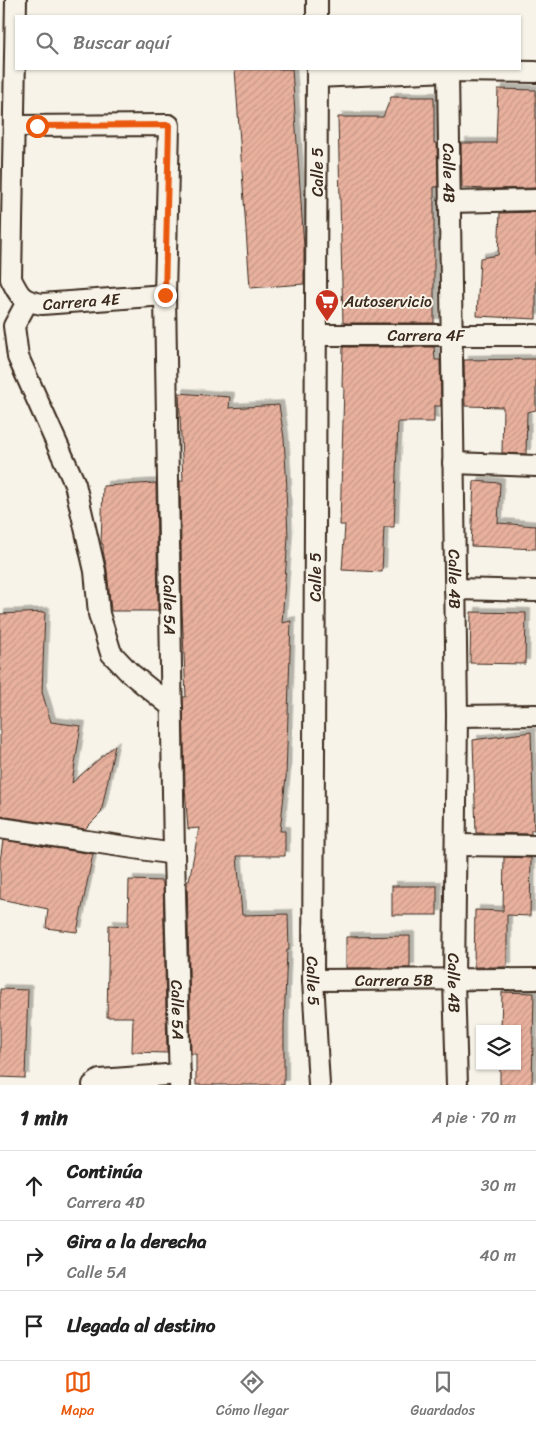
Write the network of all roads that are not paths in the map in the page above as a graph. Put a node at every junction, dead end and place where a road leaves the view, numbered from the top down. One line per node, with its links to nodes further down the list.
1 (16, 0): 3 (street)
2 (317, 0): 4 (street)
3 (16, 15)
4 (317, 15)
5 (15, 63): 9 (street)
6 (448, 71): 7 (street); 8 (street); 11 (street, Calle 4B)
7 (536, 72)
8 (317, 73): 14 (street, Calle 5)
9 (14, 126): 12 (street, Calle 5A); 13 (street, Carrera 4E)
10 (536, 200): 11 (street)
11 (449, 202): 15 (street, Calle 4B)
12 (165, 295): 13 (street, Carrera 4E); 21 (street, Calle 5A)
13 (27, 302): 21 (street)
14 (316, 335): 15 (street, Carrera 4F); 29 (street, Calle 5)
15 (451, 335): 16 (street, Carrera 4F); 17 (street, Calle 4B)
16 (536, 335)
17 (453, 463): 18 (street); 19 (street, Calle 4B)
18 (536, 466)
19 (455, 589): 20 (street); 23 (street, Calle 4B)
20 (536, 591)
21 (172, 706): 27 (street, Calle 5A)
22 (536, 715): 23 (street)
23 (457, 716): 25 (street, Calle 4B)
24 (0, 828): 27 (street)
25 (456, 845): 26 (street); 30 (street, Calle 4B)
26 (536, 846)
27 (174, 854): 31 (street, Calle 5A)
28 (536, 979): 30 (street, Carrera 5B)
29 (313, 980): 30 (street, Carrera 5B); 33 (street, Calle 5)
30 (454, 980): 34 (street, Calle 4B)
31 (180, 1079): 32 (street)
32 (93, 1085)
33 (319, 1085)
34 (457, 1085)

